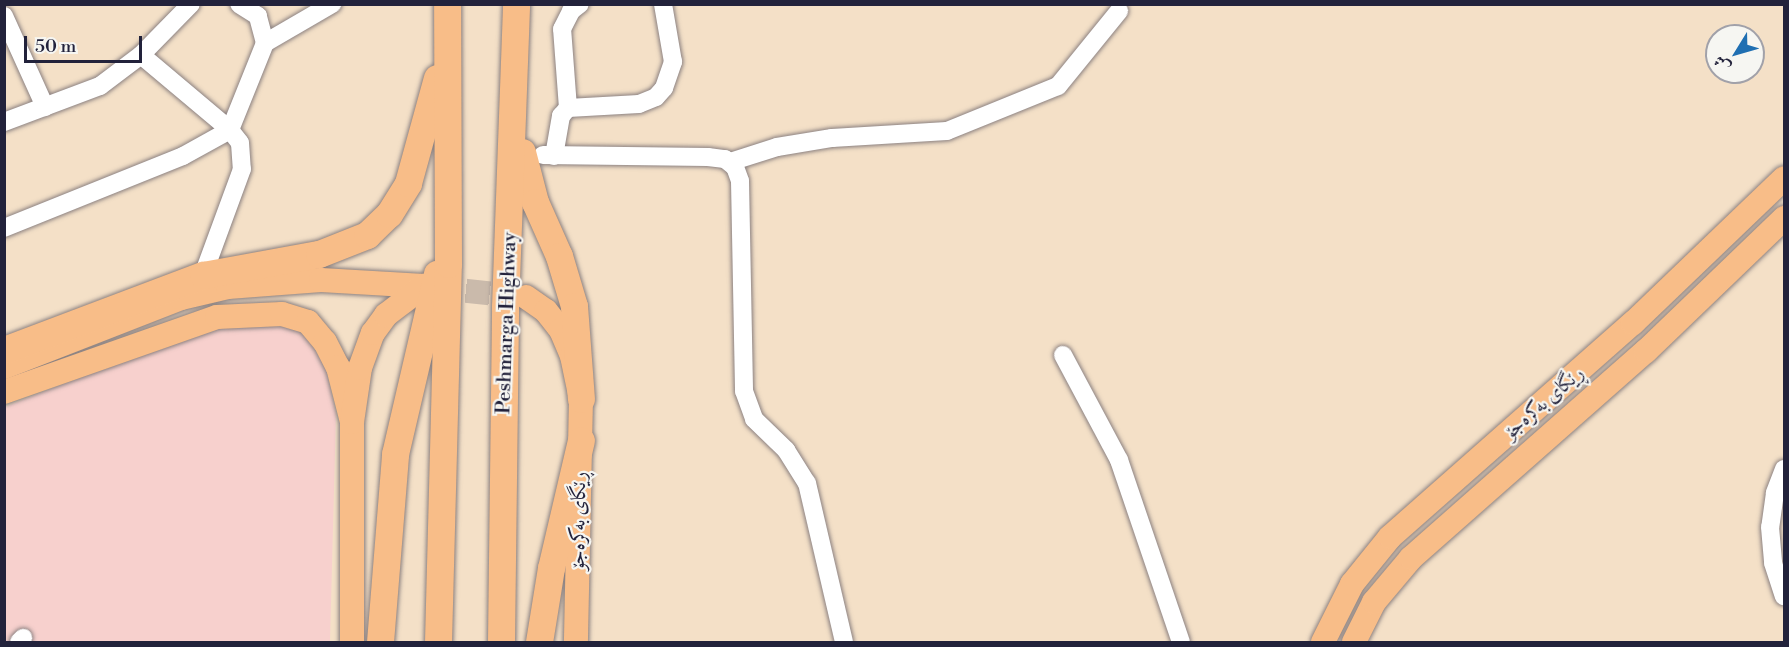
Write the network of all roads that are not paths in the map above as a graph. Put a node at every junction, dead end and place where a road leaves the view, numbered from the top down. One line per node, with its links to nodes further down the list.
1 (191, 4): 12 (street)
2 (239, 4): 11 (street)
3 (332, 4): 11 (street)
4 (447, 4): 10 (highway)
5 (516, 4): 14 (highway, Peshmarga Highway)
6 (663, 4): 15 (street)
7 (574, 7): 15 (street)
8 (1119, 11): 18 (street)
9 (4, 16): 13 (street)
10 (446, 39): 21 (highway); 23 (highway)
11 (265, 43): 17 (street)
12 (141, 55): 13 (street); 17 (street)
13 (45, 107): 16 (street)
14 (515, 108): 29 (highway); 37 (highway, Peshmarga Highway)
15 (567, 108): 18 (street)
16 (4, 122)
17 (231, 130): 22 (street); 23 (street)
18 (730, 162): 40 (street)
19 (1785, 178): 42 (main road, ڕێگای بەکرەجۆ)
20 (1785, 218): 43 (main road, ڕێگای بەکرەجۆ)
21 (447, 225): 35 (highway); 36 (highway)
22 (4, 228)
23 (203, 274): 25 (highway)
24 (526, 297): 29 (main road, ڕێگای بەکرەجۆ)
25 (4, 350)
26 (1063, 355): 41 (street)
27 (4, 367): 30 (main road)
28 (4, 392): 30 (main road)
29 (582, 399): 31 (main road, ڕێگای بەکرەجۆ)
30 (352, 422): 34 (main road)
31 (581, 440): 38 (highway); 39 (main road, ڕێگای بەکرەجۆ)
32 (1785, 469): 33 (street)
33 (1785, 596)
34 (352, 642)
35 (381, 642)
36 (438, 642)
37 (501, 642)
38 (539, 642)
39 (576, 642)
40 (844, 642)
41 (1181, 642)
42 (1323, 642)
43 (1354, 642)

